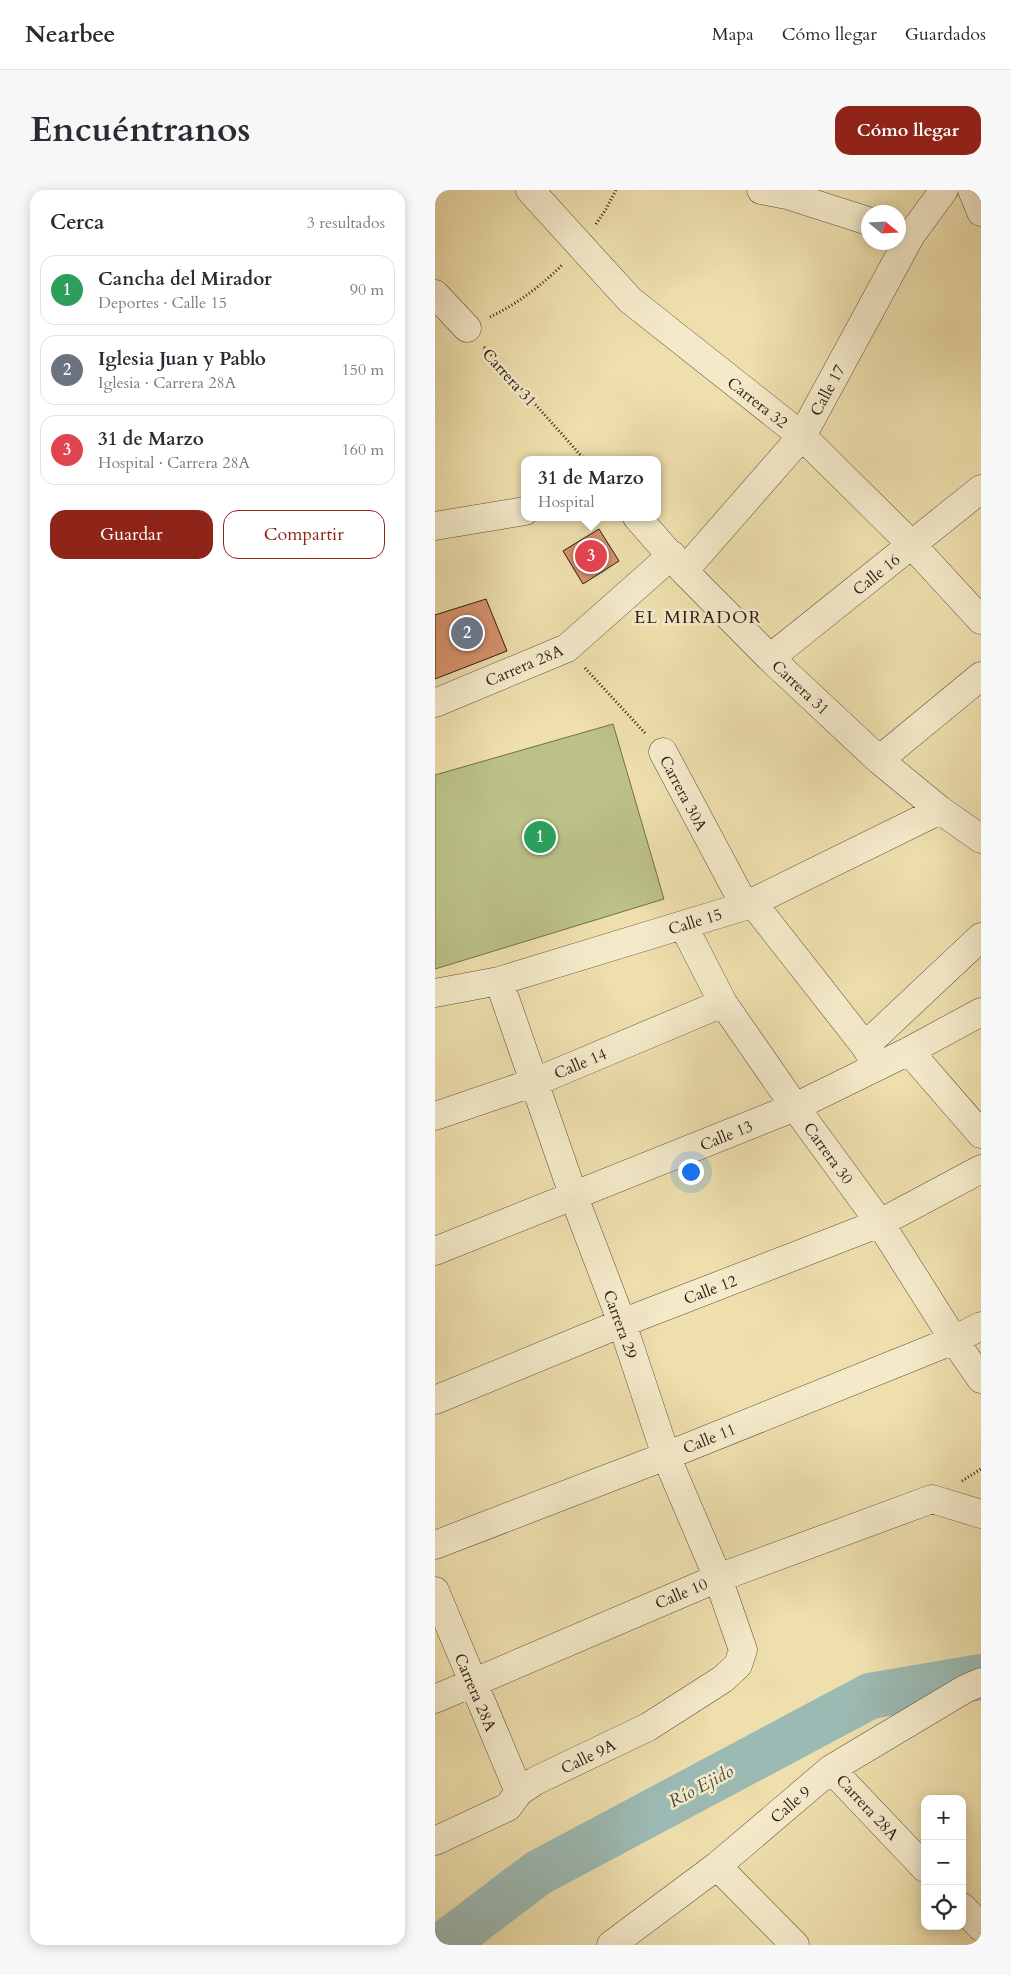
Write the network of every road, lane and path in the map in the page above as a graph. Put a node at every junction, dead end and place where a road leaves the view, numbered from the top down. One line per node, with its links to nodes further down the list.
1 (530, 190): 9 (street, Carrera 32)
2 (616, 190): 9 (path)
3 (761, 190): 7 (street)
4 (943, 190): 8 (street, Calle 17)
5 (972, 190): 6 (street)
6 (981, 212)
7 (861, 219)
8 (906, 232)
9 (581, 245): 12 (path); 13 (street, Carrera 32)
10 (896, 250): 13 (street, Calle 17)
11 (435, 294): 12 (street)
12 (467, 328): 14 (path, Carrera 31)
13 (802, 436): 19 (street, Carrera 32); 20 (street, Calle 17)
14 (581, 456)
15 (981, 489): 19 (street, Calle 16)
16 (521, 512): 18 (street)
17 (641, 521): 20 (street, Carrera 31)
18 (435, 526)
19 (912, 545): 21 (street, Carrera 32); 23 (street, Calle 16)
20 (678, 563): 22 (street, Carrera 28A); 23 (street, Carrera 31)
21 (981, 620)
22 (567, 648): 25 (street, Carrera 28A); 26 (path, Carrera 30A)
23 (770, 658): 27 (street, Carrera 31)
24 (981, 676): 27 (street)
25 (435, 703)
26 (663, 752): 30 (street, Carrera 30A)
27 (879, 760): 28 (street, Carrera 31)
28 (940, 810): 29 (street, Carrera 31); 30 (street, Calle 15)
29 (981, 839)
30 (749, 904): 31 (street, Calle 15); 38 (street, Carrera 30A)
31 (683, 924): 33 (street, Calle 15); 35 (street, Carrera 30)
32 (981, 937): 38 (street)
33 (499, 981): 34 (street, Calle 15); 39 (street, Carrera 29)
34 (435, 993)
35 (723, 1004): 39 (street, Calle 14); 40 (street, Carrera 30)
36 (981, 1012): 37 (street, Calle 13)
37 (909, 1051): 38 (street, Calle 13); 42 (street)
38 (871, 1056): 40 (street, Calle 13)
39 (535, 1082): 41 (street, Calle 14); 44 (street, Carrera 29)
40 (795, 1106): 44 (street, Calle 13); 45 (street, Carrera 30)
41 (435, 1116)
42 (981, 1134)
43 (981, 1169): 45 (street, Calle 12)
44 (574, 1197): 46 (street, Calle 13); 47 (street, Carrera 29)
45 (880, 1223): 47 (street, Calle 12); 49 (street, Carrera 30)
46 (435, 1251)
47 (622, 1323): 51 (street, Calle 12); 52 (street, Carrera 29)
48 (981, 1326): 49 (street, Calle 11)
49 (954, 1340): 50 (street, Carrera 30); 52 (street, Calle 11)
50 (981, 1379)
51 (435, 1400)
52 (667, 1456): 54 (street, Calle 11); 55 (street, Carrera 29)
53 (981, 1514): 55 (street, Calle 10)
54 (435, 1545)
55 (718, 1578): 57 (street, Carrera 29); 58 (street, Calle 10)
56 (435, 1592): 58 (street, Carrera 28A)
57 (738, 1665): 62 (street, Calle 9A)
58 (472, 1683): 60 (street, Calle 10); 62 (street, Carrera 28A)
59 (976, 1692): 61 (street, Calle 9)
60 (435, 1699)
61 (831, 1768): 64 (street, Carrera 28A); 65 (street, Calle 9)
62 (519, 1792): 63 (street, Calle 9A)
63 (435, 1842)
64 (921, 1864)
65 (717, 1866): 68 (street, Calle 9); 69 (street)
66 (966, 1911): 67 (street)
67 (981, 1927)
68 (611, 1945)
69 (795, 1945)

